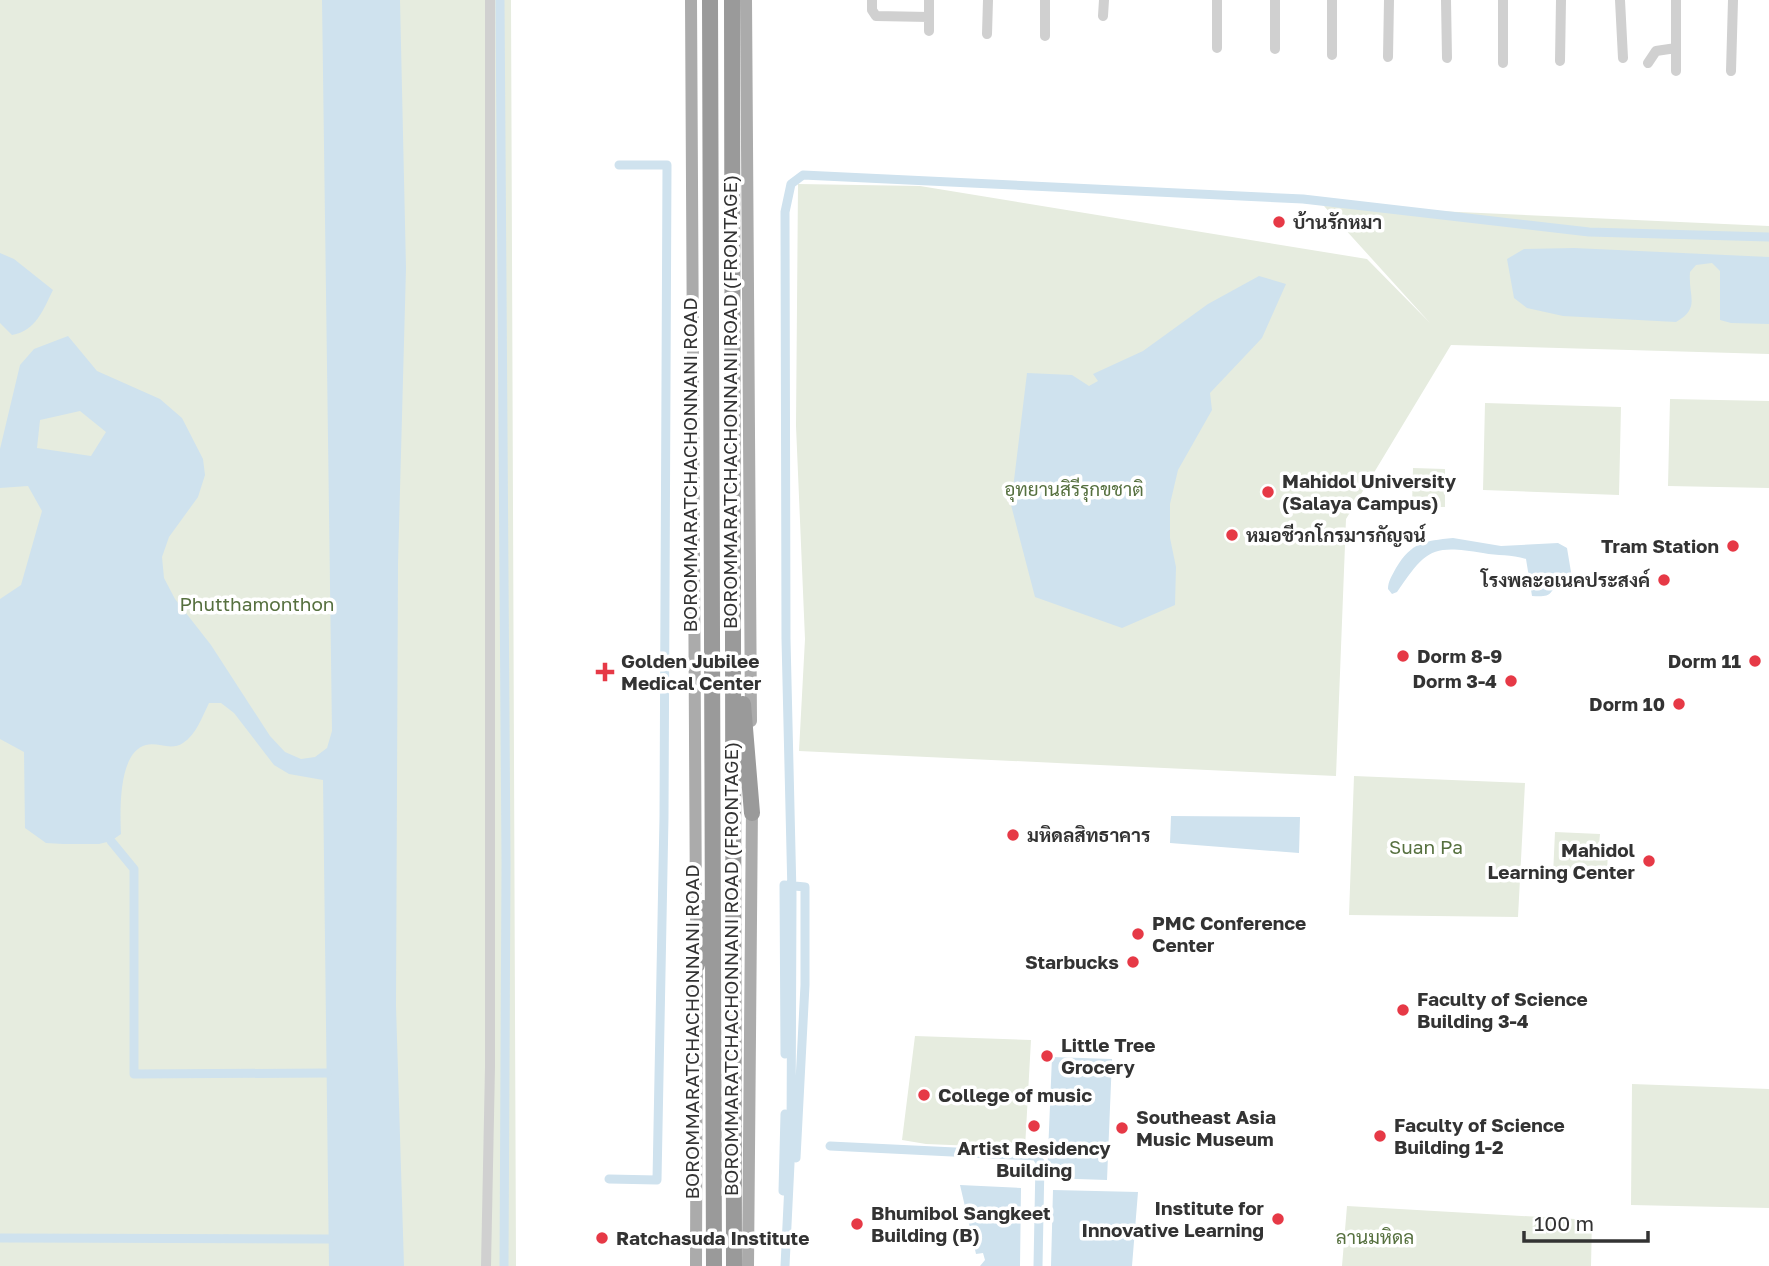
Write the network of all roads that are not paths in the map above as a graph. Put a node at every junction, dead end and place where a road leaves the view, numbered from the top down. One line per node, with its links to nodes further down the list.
1 (490, 0): 42 (street)
2 (691, 0): 41 (main road, BOROMMARATCHACHONNANI ROAD (FRONTAGE))
3 (710, 0): 39 (highway, BOROMMARATCHACHONNANI ROAD)
4 (732, 0): 38 (highway)
5 (746, 0): 40 (main road, BOROMMARATCHACHONNANI ROAD (FRONTAGE))
6 (872, 0): 22 (street)
7 (929, 0): 22 (street)
8 (988, 0): 24 (street)
9 (1045, 0): 25 (street)
10 (1104, 0): 21 (street)
11 (1217, 0): 26 (street)
12 (1275, 0): 28 (street)
13 (1332, 0): 29 (street)
14 (1389, 0): 30 (street)
15 (1446, 0): 31 (street)
16 (1503, 0): 34 (street)
17 (1561, 0): 33 (street)
18 (1620, 0): 32 (street)
19 (1676, 0): 27 (street)
20 (1732, 0): 37 (street)
21 (1103, 16)
22 (929, 17): 23 (street)
23 (929, 31)
24 (987, 34)
25 (1045, 36)
26 (1217, 48)
27 (1676, 48): 35 (street); 36 (street)
28 (1275, 49)
29 (1332, 55)
30 (1388, 57)
31 (1447, 58)
32 (1623, 58)
33 (1560, 61)
34 (1503, 63)
35 (1648, 63)
36 (1676, 71)
37 (1731, 71)
38 (734, 583): 40 (highway); 45 (highway)
39 (712, 793): 41 (highway); 44 (highway, BOROMMARATCHACHONNANI ROAD)
40 (752, 813): 46 (main road, BOROMMARATCHACHONNANI ROAD (FRONTAGE))
41 (697, 965): 43 (main road, BOROMMARATCHACHONNANI ROAD (FRONTAGE))
42 (486, 1266)
43 (696, 1266)
44 (714, 1266)
45 (734, 1266)
46 (748, 1266)

